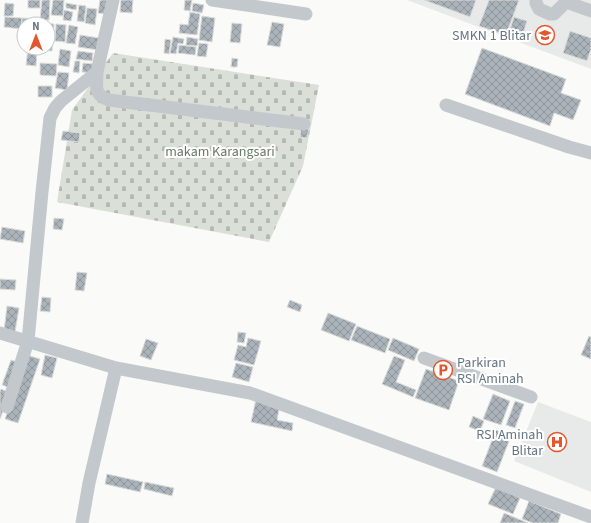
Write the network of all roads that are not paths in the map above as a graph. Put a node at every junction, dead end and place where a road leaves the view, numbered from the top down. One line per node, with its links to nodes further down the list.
1 (113, 0): 6 (street)
2 (212, 0): 5 (street)
3 (536, 0): 4 (street)
4 (591, 11)
5 (306, 14)
6 (97, 72): 8 (street); 11 (street)
7 (446, 105): 9 (street)
8 (304, 124)
9 (591, 153)
10 (0, 334): 11 (street)
11 (28, 341): 13 (street); 15 (street)
12 (424, 358): 14 (street)
13 (116, 368): 16 (street); 17 (street)
14 (531, 397)
15 (7, 407)
16 (591, 517)
17 (82, 523)

